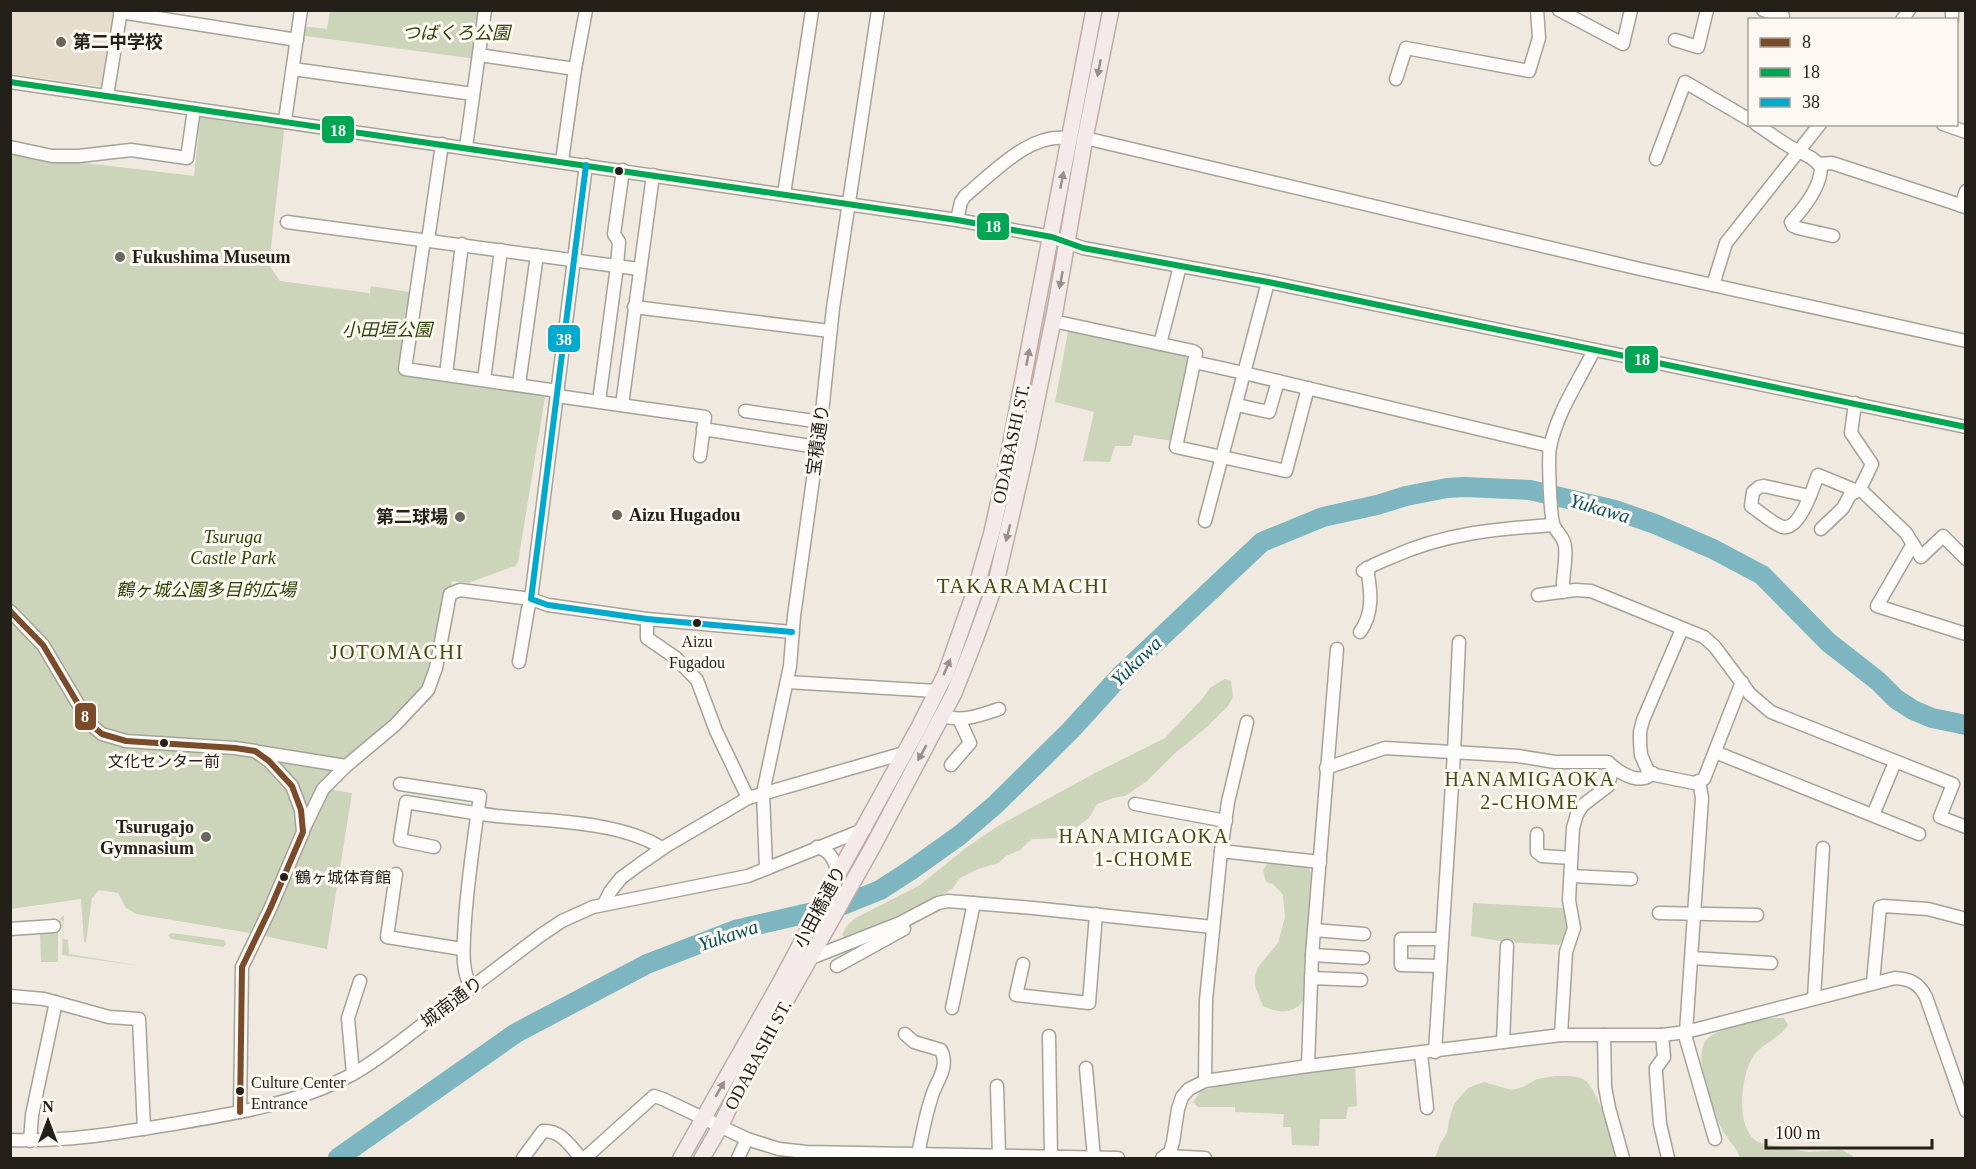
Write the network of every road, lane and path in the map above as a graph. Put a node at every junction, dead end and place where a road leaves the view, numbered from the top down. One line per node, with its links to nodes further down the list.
1 (301, 10): 15 (street)
2 (485, 10): 17 (street)
3 (586, 10): 19 (street)
4 (879, 10): 44 (street, 宝積通り)
5 (1094, 10): 31 (main road, ODABASHI ST.)
6 (1111, 10): 31 (main road, ODABASHI ST., one-way to 31)
7 (1537, 10): 20 (street)
8 (1559, 10): 9 (street)
9 (1631, 10)
10 (1707, 10): 16 (street)
11 (1763, 10): 14 (street)
12 (120, 11): 15 (street); 23 (street)
13 (812, 11): 43 (street)
14 (1784, 15)
15 (297, 40): 18 (street)
16 (1675, 40)
17 (479, 55): 19 (street); 22 (street)
18 (292, 69): 22 (street); 26 (street)
19 (575, 69): 37 (street)
20 (1396, 79)
21 (10, 82): 23 (street)
22 (473, 94): 34 (street)
23 (107, 96): 24 (street)
24 (194, 109): 26 (street); 33 (street)
25 (1748, 119): 36 (street)
26 (285, 120): 32 (street)
27 (1759, 126): 35 (street)
28 (1818, 126): 35 (street)
29 (1948, 126): 30 (street)
30 (1965, 132)
31 (1078, 139): 46 (street); 49 (main road, ODABASHI ST., one-way to 31); 51 (main road, ODABASHI ST.); 60 (street)
32 (442, 144): 34 (street); 50 (street)
33 (10, 147)
34 (466, 147): 37 (street)
35 (1799, 152): 38 (street); 60 (street)
36 (1656, 159)
37 (562, 161): 39 (street)
38 (1819, 164): 45 (street); 48 (street)
39 (586, 165): 40 (street); 55 (street)
40 (623, 170): 41 (street); 56 (street)
41 (653, 175): 43 (street); 58 (street)
42 (1965, 191): 45 (street)
43 (784, 194): 44 (street)
44 (848, 204): 46 (street); 63 (street, 宝積通り)
45 (1963, 206)
46 (957, 220): 49 (street)
47 (287, 222): 50 (street)
48 (1833, 236)
49 (1052, 237): 51 (street); 108 (main road, ODABASHI ST., one-way to 49)
50 (426, 240): 52 (street); 69 (street)
51 (1068, 243): 57 (street); 62 (main road, ODABASHI ST., one-way to 62)
52 (462, 244): 53 (street); 69 (street)
53 (501, 250): 54 (street); 70 (street)
54 (537, 255): 55 (street); 72 (street)
55 (576, 260): 56 (street); 74 (street)
56 (617, 266): 58 (street); 75 (street)
57 (1180, 266): 59 (street); 65 (street)
58 (639, 269): 61 (street)
59 (1268, 282): 66 (street); 68 (street)
60 (1713, 285): 64 (street)
61 (634, 307): 63 (street); 77 (street)
62 (1053, 321): 65 (street); 110 (main road, ODABASHI ST., one-way to 110)
63 (830, 331): 80 (street, 宝積通り)
64 (1965, 341)
65 (1160, 344): 67 (street)
66 (1594, 350): 76 (street); 84 (street)
67 (1194, 362): 68 (street); 86 (street)
68 (1244, 373): 71 (street); 78 (street)
69 (446, 374): 70 (street)
70 (484, 380): 72 (street)
71 (1278, 381): 73 (street); 78 (street)
72 (519, 384): 74 (street)
73 (1308, 388): 84 (street); 86 (street)
74 (558, 393): 75 (street); 96 (street)
75 (599, 401): 77 (street)
76 (1856, 404): 81 (street); 87 (street)
77 (622, 405): 82 (street)
78 (1237, 405): 86 (street)
79 (745, 411): 80 (street)
80 (821, 422): 83 (street, 宝積通り)
81 (1965, 427)
82 (704, 429): 83 (street); 85 (street)
83 (817, 447): 100 (street, 宝積通り)
84 (1550, 449): 90 (street)
85 (700, 456)
86 (1222, 457): 89 (street)
87 (1858, 490): 88 (street); 91 (street); 92 (street)
88 (1809, 496): 88 (street)
89 (1205, 521)
90 (1553, 525): 94 (street); 101 (street)
91 (1821, 529)
92 (1912, 544): 93 (street); 102 (street)
93 (1965, 559)
94 (1563, 592): 95 (street); 99 (street)
95 (1538, 595)
96 (531, 599): 98 (street); 105 (street); 119 (street)
97 (10, 610): 113 (street)
98 (647, 619): 100 (street); 126 (street)
99 (1682, 629): 107 (street); 122 (street)
100 (792, 632): 106 (street, 宝積通り)
101 (1360, 632)
102 (1965, 634)
103 (1459, 642): 116 (street)
104 (1337, 649): 121 (street)
105 (519, 662)
106 (787, 682): 108 (street); 125 (street, 宝積通り)
107 (1742, 682): 114 (street); 117 (street)
108 (936, 691): 115 (main road, ODABASHI ST.)
109 (999, 709): 111 (street)
110 (942, 716): 111 (street); 131 (main road, ODABASHI ST., one-way to 131)
111 (959, 719): 118 (street)
112 (1247, 722): 130 (street)
113 (255, 751): 119 (street); 134 (street)
114 (1715, 752): 123 (street); 129 (street)
115 (904, 753): 125 (street); 133 (main road, ODABASHI ST.)
116 (1454, 753): 120 (street); 121 (street); 164 (street)
117 (1895, 762): 129 (street); 132 (street)
118 (951, 765)
119 (346, 766): 134 (street)
120 (1613, 767): 122 (street); 144 (street)
121 (1326, 768): 145 (street)
122 (1653, 773): 123 (street)
123 (1699, 781): 155 (street)
124 (400, 784): 128 (street)
125 (763, 793): 126 (street); 146 (street, 宝積通り)
126 (748, 798): 138 (street)
127 (1135, 804): 130 (street)
128 (478, 814): 137 (street); 138 (street); 166 (street)
129 (1873, 815): 136 (street)
130 (1226, 821): 142 (street)
131 (884, 824): 133 (street, 城南通り); 140 (main road, ODABASHI ST.)
132 (1965, 827)
133 (861, 830): 139 (street, 城南通り); 143 (main road, ODABASHI ST.)
134 (303, 832): 201 (street)
135 (1537, 834): 144 (street)
136 (1919, 834)
137 (434, 847)
138 (662, 848): 153 (street)
139 (817, 848): 146 (street, 城南通り); 148 (street)
140 (872, 848): 168 (main road, 小田橋通り)
141 (1823, 848): 182 (street)
142 (1221, 851): 145 (street); 160 (street)
143 (849, 853): 148 (main road, 小田橋通り)
144 (1571, 858): 149 (street)
145 (1320, 862): 162 (street)
146 (766, 869): 153 (street, 城南通り)
147 (396, 874): 166 (street)
148 (838, 874): 171 (main road, 小田橋通り)
149 (1571, 876): 150 (street); 187 (street)
150 (1631, 879)
151 (945, 902): 152 (street); 168 (street); 174 (street)
152 (974, 903): 156 (street); 184 (street)
153 (604, 904): 180 (street, 城南通り)
154 (1659, 913): 155 (street)
155 (1694, 913): 157 (street); 170 (street)
156 (1096, 914): 160 (street); 173 (street)
157 (1757, 915)
158 (1965, 919): 179 (street)
159 (54, 926): 161 (street)
160 (1213, 927): 197 (street)
161 (10, 929)
162 (1314, 930): 163 (street); 167 (street)
163 (1364, 934)
164 (1441, 939): 175 (street); 175 (street)
165 (1507, 946): 191 (street)
166 (462, 949): 180 (street)
167 (1312, 955): 169 (street); 176 (street)
168 (812, 956): 203 (main road, ODABASHI ST.)
169 (1363, 958)
170 (1692, 958): 172 (street); 185 (street)
171 (792, 961): 202 (main road, ODABASHI ST., one-way to 171)
172 (1772, 963)
173 (1023, 964)
174 (837, 966)
175 (1440, 966): 192 (street)
176 (1311, 978): 177 (street); 194 (street)
177 (1361, 980)
178 (360, 981): 196 (street)
179 (1873, 982): 182 (street); 200 (street)
180 (471, 988): 196 (street, 城南通り)
181 (10, 996): 183 (street)
182 (1814, 998): 185 (street)
183 (56, 1002): 204 (street); 208 (street)
184 (952, 1008)
185 (1685, 1032): 189 (street); 205 (street)
186 (905, 1034): 210 (street)
187 (1561, 1035): 188 (street); 191 (street)
188 (1604, 1035): 189 (street); 222 (street)
189 (1662, 1035): 223 (street)
190 (1049, 1036): 217 (street)
191 (1503, 1042): 192 (street)
192 (1435, 1052): 193 (street)
193 (1421, 1054): 194 (street); 199 (street)
194 (1308, 1066): 197 (street)
195 (1086, 1068): 218 (street)
196 (353, 1074): 201 (street, 城南通り)
197 (1205, 1081): 220 (street)
198 (997, 1086): 211 (street)
199 (1427, 1108)
200 (1965, 1111)
201 (240, 1112): 204 (street, 城南通り)
202 (703, 1118): 203 (street); 213 (street); 214 (main road, ODABASHI ST.)
203 (720, 1126): 206 (street); 215 (main road, ODABASHI ST.)
204 (144, 1129): 208 (street, 城南通り)
205 (1715, 1138)
206 (747, 1139): 209 (street); 216 (street)
207 (10, 1140): 208 (street, 城南通り)
208 (30, 1141)
209 (806, 1155): 210 (street)
210 (918, 1155): 211 (street)
211 (999, 1156): 217 (street)
212 (522, 1158): 213 (street)
213 (583, 1158)
214 (681, 1158)
215 (702, 1158)
216 (738, 1158)
217 (1056, 1158): 218 (street)
218 (1094, 1158): 219 (street)
219 (1118, 1158)
220 (1165, 1158): 221 (street)
221 (1205, 1158)
222 (1623, 1158)
223 (1668, 1158)

